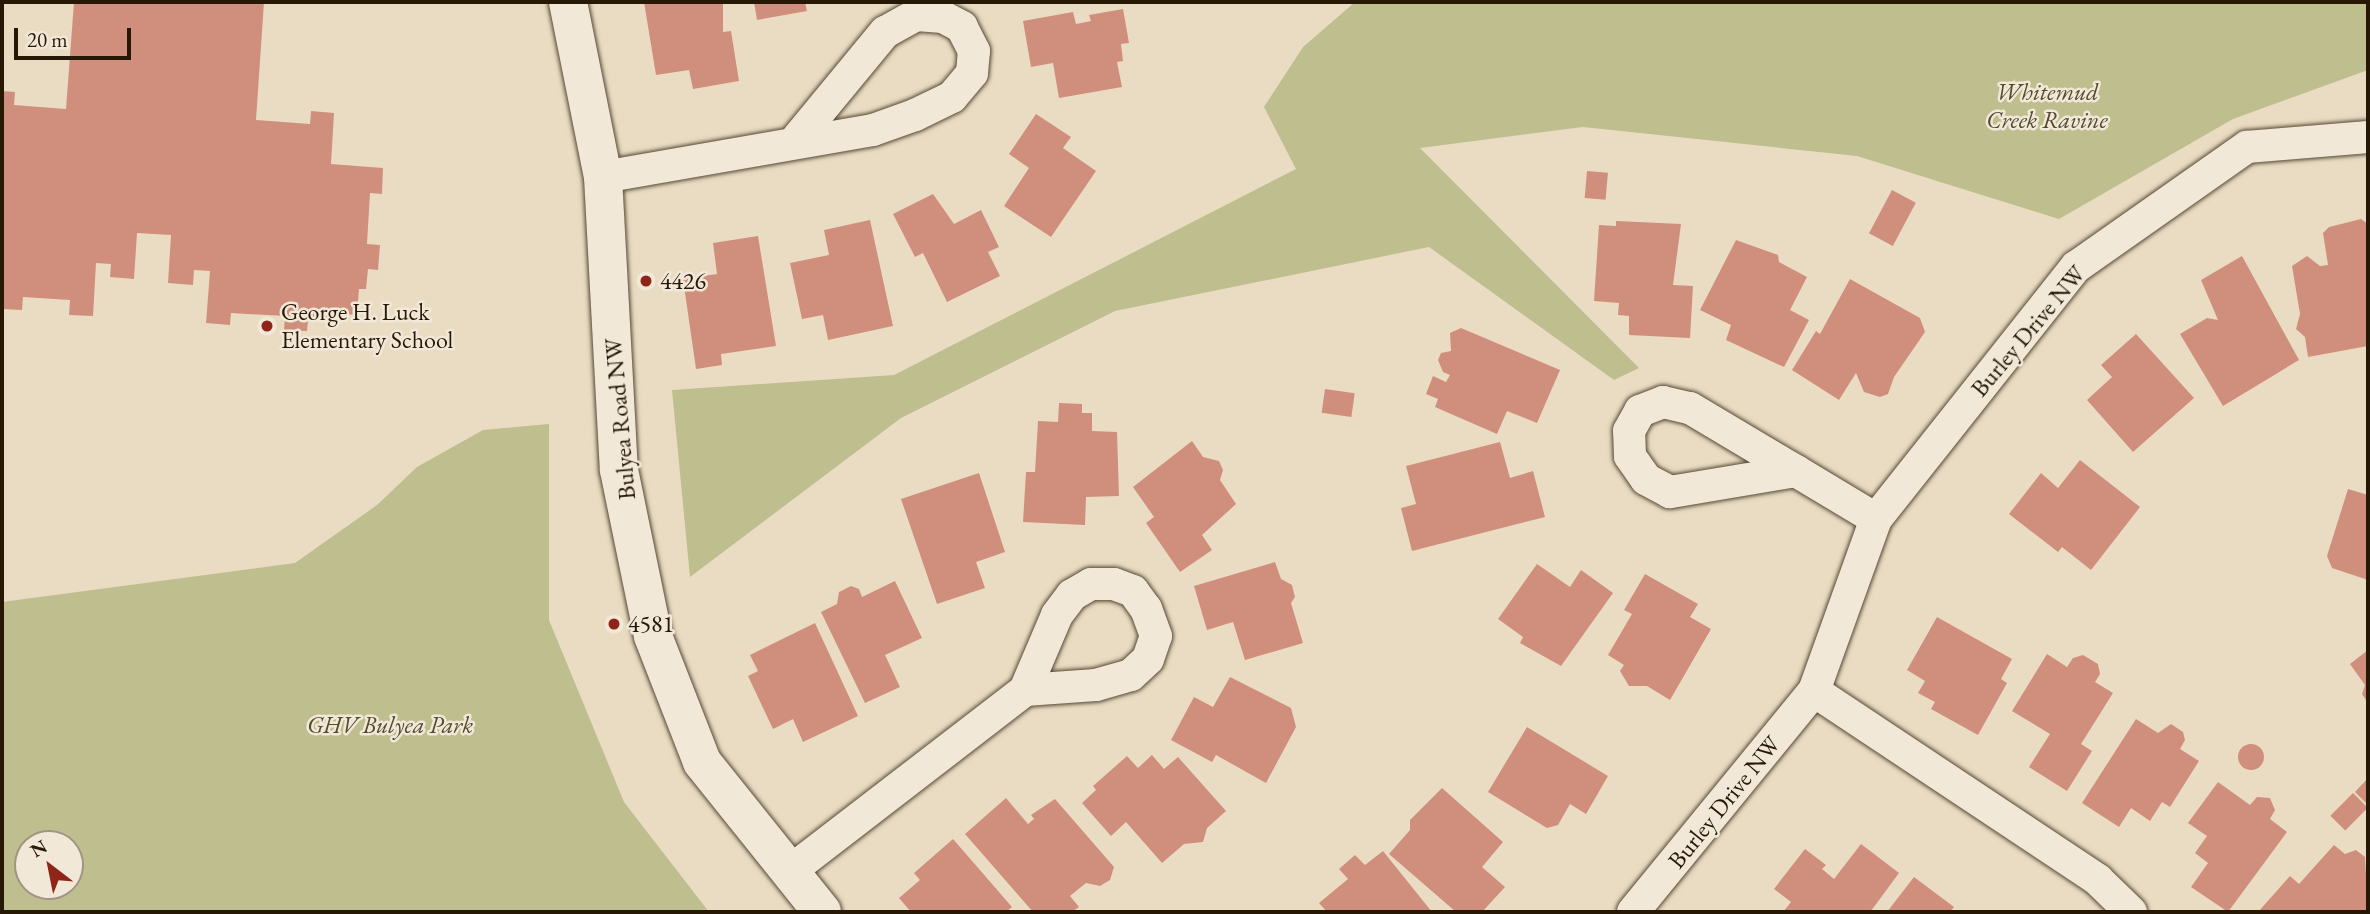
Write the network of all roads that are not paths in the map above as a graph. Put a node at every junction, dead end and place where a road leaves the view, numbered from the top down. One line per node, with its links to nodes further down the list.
1 (569, 2): 4 (street, Bulyea Road NW)
2 (2368, 136): 6 (street, Burley Drive NW)
3 (795, 141): 3 (street); 4 (street)
4 (603, 177): 9 (street, Bulyea Road NW)
5 (1796, 471): 5 (street); 6 (street)
6 (1876, 519): 8 (street, Burley Drive NW)
7 (1025, 690): 9 (street)
8 (1814, 691): 11 (street, Burley Drive NW); 12 (street)
9 (789, 872): 10 (street, Bulyea Road NW)
10 (822, 912)
11 (1633, 912)
12 (2131, 912)

